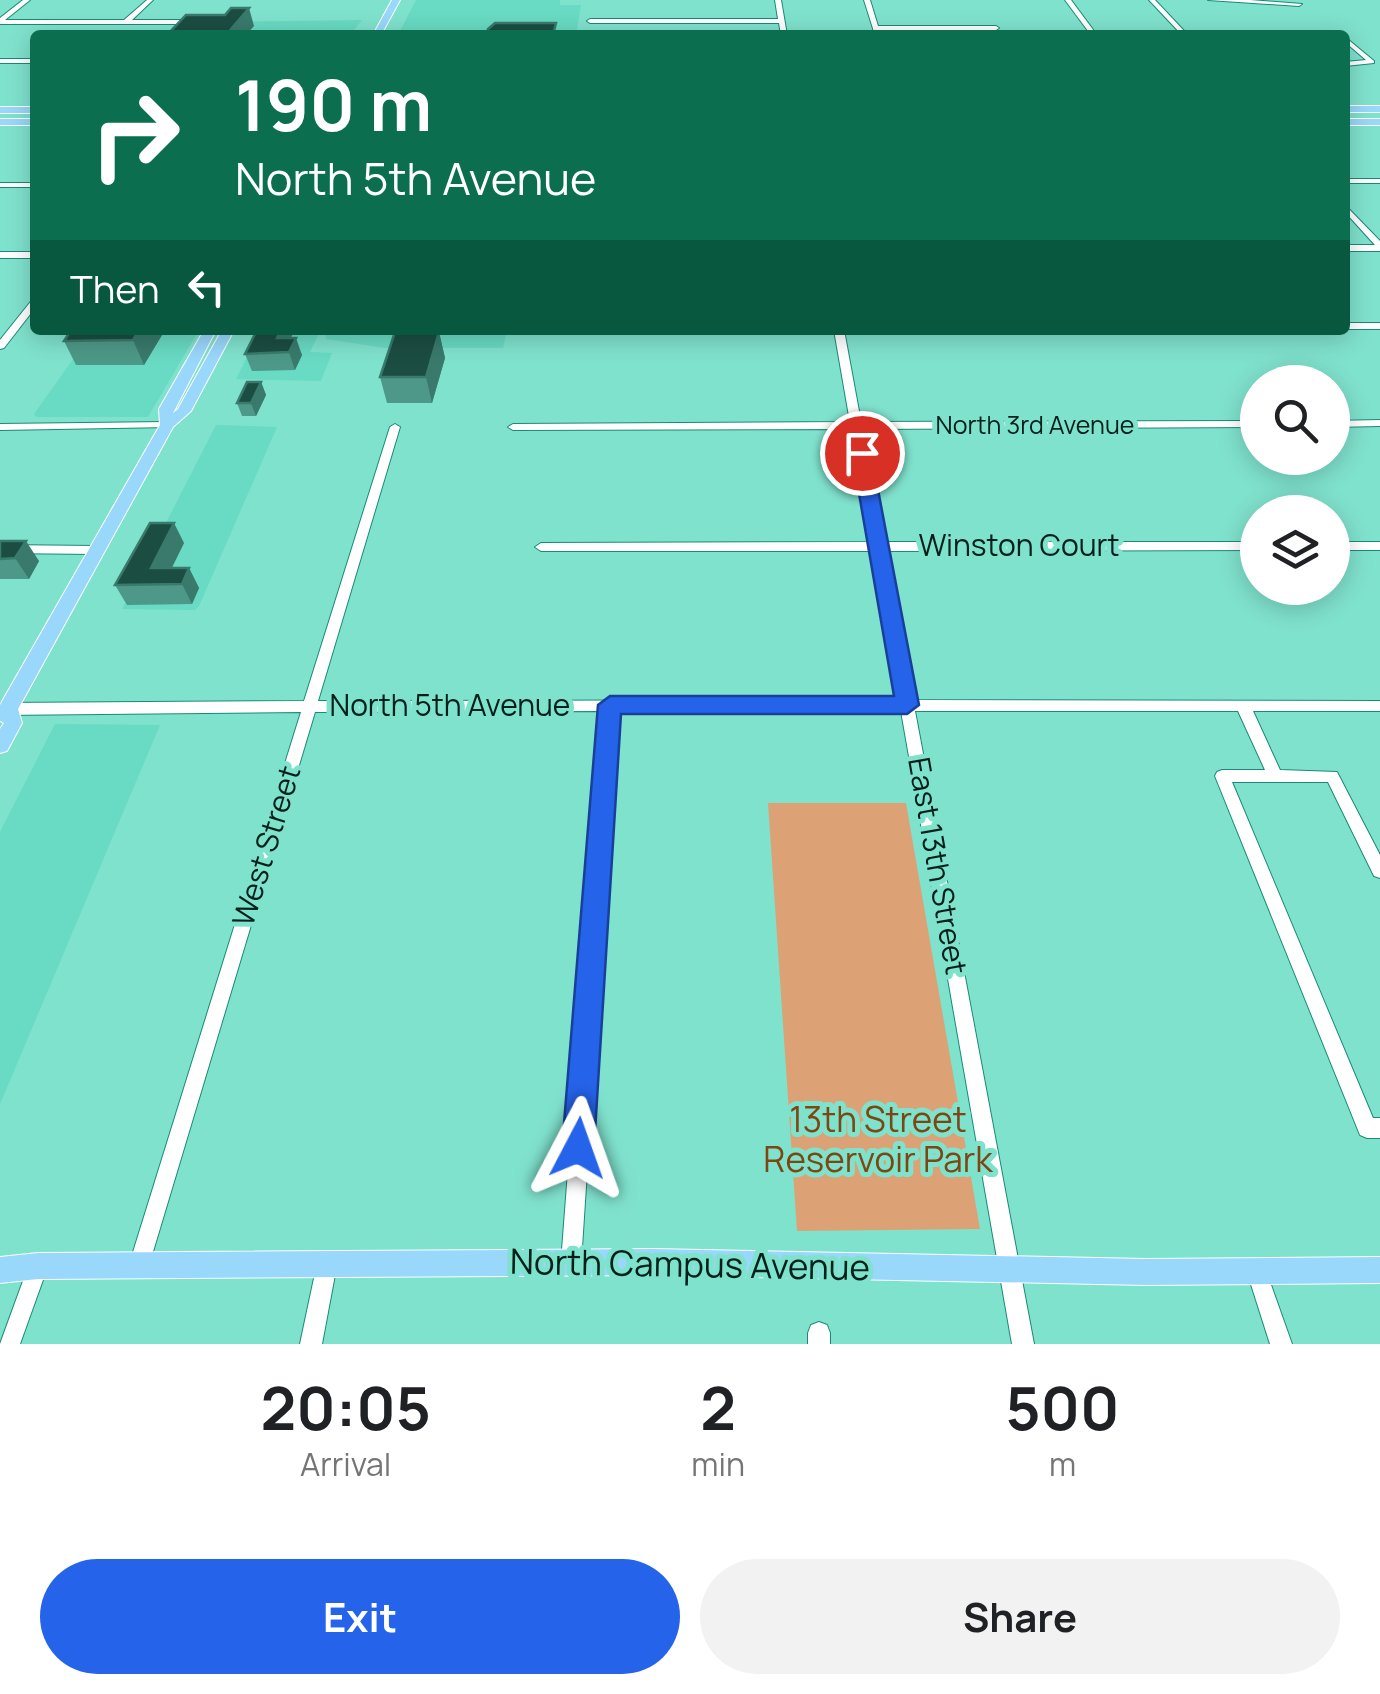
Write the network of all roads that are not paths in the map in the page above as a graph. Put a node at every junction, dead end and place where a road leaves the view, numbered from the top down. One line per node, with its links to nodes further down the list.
1 (27, 0): 13 (street)
2 (150, 0): 14 (street)
3 (396, 0): 17 (main road)
4 (408, 0): 18 (main road)
5 (778, 0): 12 (street)
6 (867, 0): 20 (street)
7 (1068, 0): 22 (street)
8 (1152, 0): 23 (street)
9 (1211, 0): 10 (street)
10 (1300, 4)
11 (590, 21): 12 (street)
12 (782, 21): 19 (street)
13 (0, 22): 14 (street)
14 (126, 22): 15 (street)
15 (191, 22)
16 (996, 28): 21 (street)
17 (384, 30)
18 (387, 30)
19 (783, 30)
20 (875, 30)
21 (936, 30)
22 (1090, 30)
23 (1180, 30)
24 (1350, 43): 27 (street)
25 (0, 61): 26 (street)
26 (30, 61)
27 (1350, 64)
28 (1350, 109): 29 (main road)
29 (1380, 109)
30 (0, 110): 31 (main road)
31 (22, 110): 32 (main road); 33 (main road)
32 (30, 110)
33 (4, 122): 34 (main road)
34 (30, 122)
35 (1350, 122): 36 (main road)
36 (1380, 122)
37 (1350, 181): 38 (street)
38 (1380, 181)
39 (30, 184): 40 (street)
40 (0, 185)
41 (1350, 214): 42 (street)
42 (1380, 247): 43 (street)
43 (1350, 248)
44 (0, 255): 45 (street)
45 (30, 255)
46 (30, 308): 52 (street)
47 (1350, 326): 48 (street)
48 (1380, 326)
49 (207, 335): 56 (main road)
50 (225, 335): 56 (main road)
51 (839, 335): 57 (street, East 13th Street)
52 (2, 340)
53 (1380, 423): 55 (street)
54 (1240, 424): 57 (street, North 3rd Avenue)
55 (1350, 424)
56 (167, 425): 58 (street); 67 (main road)
57 (856, 425): 59 (street, North 3rd Avenue); 61 (street, East 13th Street)
58 (0, 426)
59 (512, 426)
60 (395, 427): 70 (street, West Street)
61 (879, 546): 62 (street, Winston Court); 65 (street, Winston Court); 69 (street, East 13th Street)
62 (1240, 546)
63 (1350, 546): 64 (street)
64 (1380, 546)
65 (542, 547)
66 (0, 549): 67 (street)
67 (96, 550): 73 (main road)
68 (610, 705): 69 (street, North 5th Avenue); 70 (street, North 5th Avenue); 78 (street)
69 (907, 705): 71 (street, North 5th Avenue); 82 (street, East 13th Street)
70 (310, 706): 73 (street, North 5th Avenue); 79 (street, West Street)
71 (1243, 706): 72 (street, North 5th Avenue); 75 (street)
72 (1380, 706)
73 (3, 711): 74 (main road)
74 (0, 746)
75 (1275, 776): 76 (street); 77 (street)
76 (1380, 871)
77 (1373, 1128)
78 (571, 1263): 80 (main road, North Campus Avenue); 82 (main road, North Campus Avenue)
79 (139, 1264): 80 (main road, North Campus Avenue); 81 (main road, North Campus Avenue)
80 (327, 1264): 87 (street)
81 (38, 1266): 83 (main road, North Campus Avenue); 86 (street)
82 (1010, 1268): 85 (main road, North Campus Avenue); 88 (street, East 13th Street)
83 (0, 1270)
84 (1380, 1270): 85 (main road, North Campus Avenue)
85 (1257, 1272): 89 (street)
86 (9, 1344)
87 (311, 1344)
88 (1024, 1344)
89 (1281, 1344)

